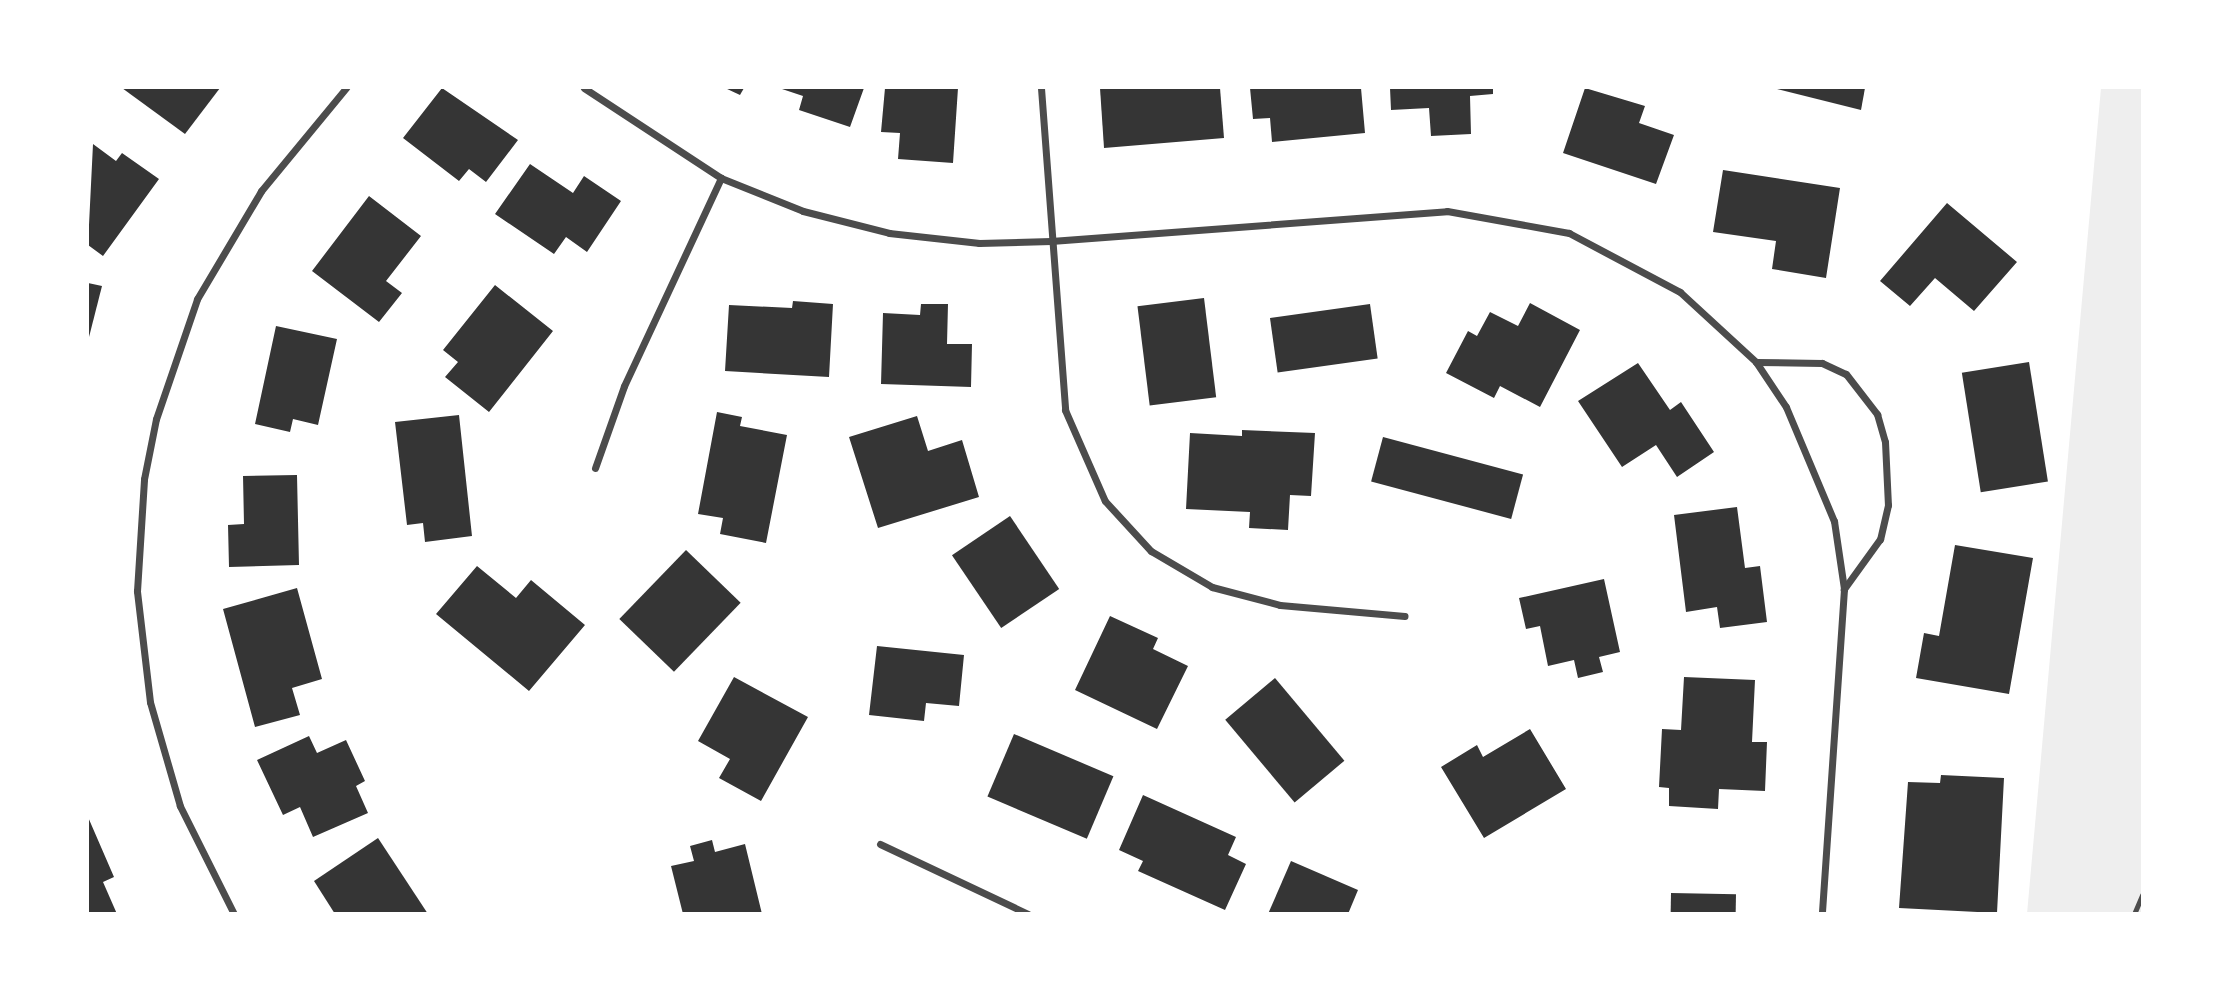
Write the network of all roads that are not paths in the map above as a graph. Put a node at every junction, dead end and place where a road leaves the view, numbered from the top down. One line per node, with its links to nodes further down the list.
1 (346, 88): 12 (street)
2 (584, 88): 4 (street)
3 (1041, 88): 5 (street)
4 (720, 178): 5 (street); 7 (street)
5 (1051, 241): 6 (street); 9 (street)
6 (1756, 362): 8 (street); 8 (street)
7 (595, 468)
8 (1844, 589): 14 (street)
9 (1405, 616)
10 (880, 844): 13 (street)
11 (2143, 895): 15 (lane)
12 (234, 914)
13 (1028, 914)
14 (1822, 914)
15 (2134, 914)

